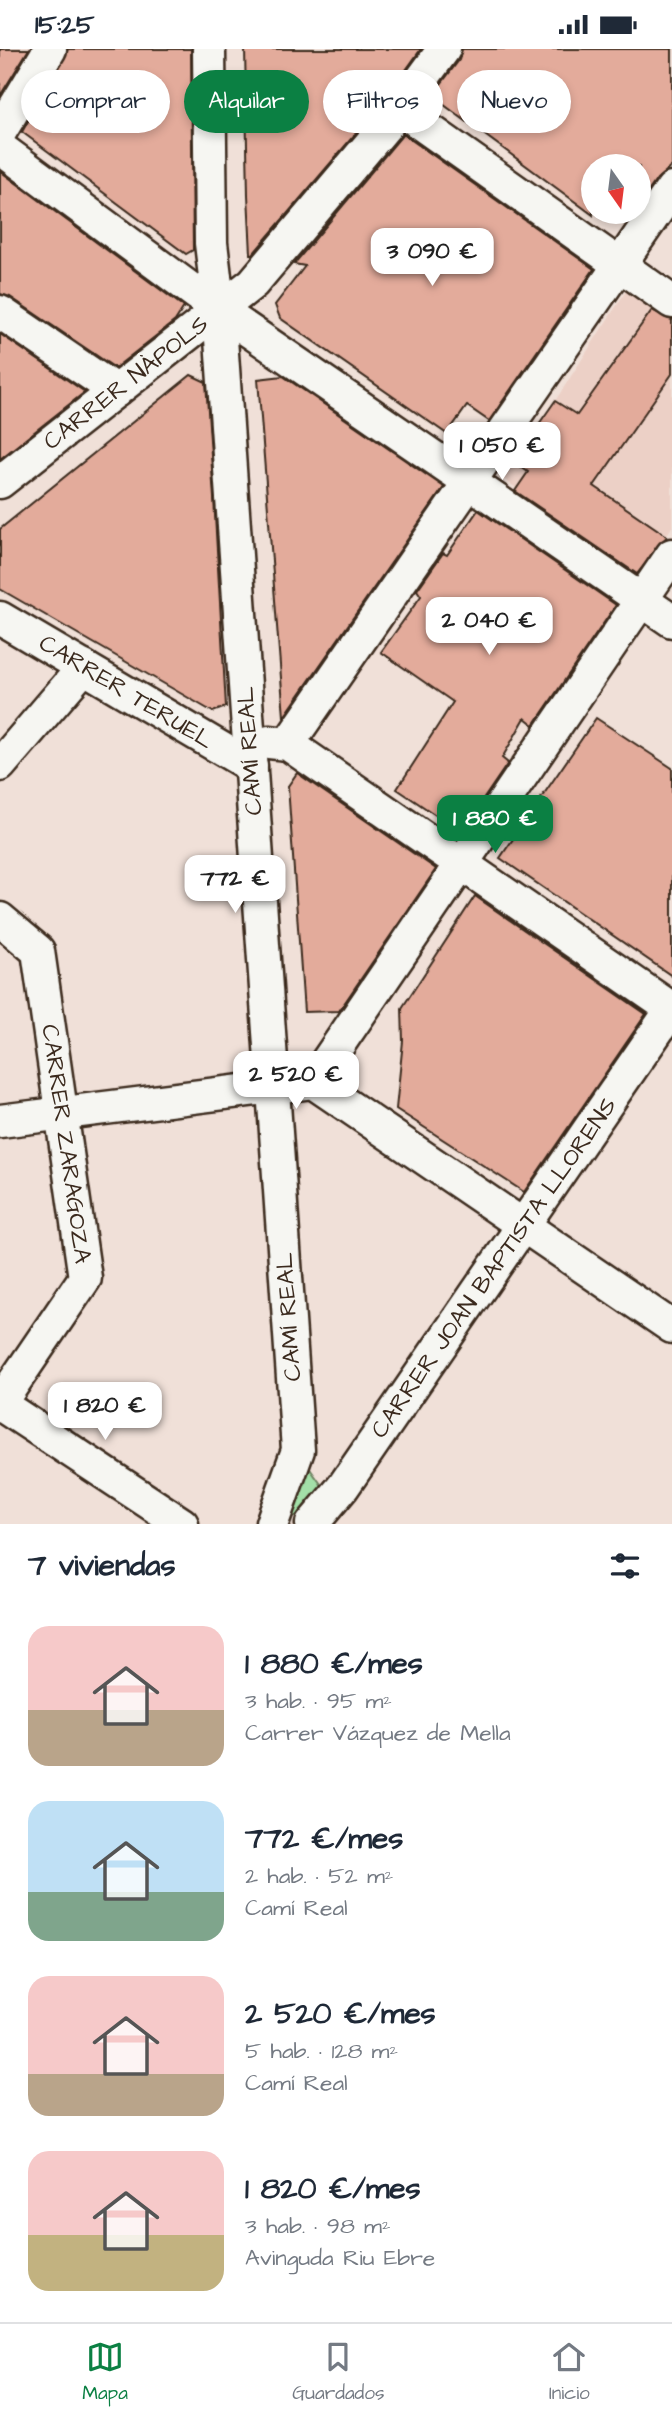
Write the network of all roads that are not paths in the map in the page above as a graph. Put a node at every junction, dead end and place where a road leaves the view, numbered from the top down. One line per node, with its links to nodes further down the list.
1 (50, 49): 5 (street)
2 (209, 49): 12 (street, CAMÍ REAL)
3 (444, 49): 4 (street, CARRER NÀPOLS)
4 (429, 70)
5 (0, 132)
6 (380, 133): 12 (street, CARRER NÀPOLS)
7 (434, 133): 10 (street)
8 (0, 148): 12 (street)
9 (672, 189): 10 (street)
10 (620, 265): 11 (street); 15 (street)
11 (672, 302)
12 (219, 310): 14 (street, CARRER NÀPOLS); 15 (street); 23 (street, CAMÍ REAL)
13 (0, 312): 14 (street)
14 (116, 391): 16 (street, CARRER NÀPOLS)
15 (471, 480): 18 (street); 22 (street)
16 (0, 482)
17 (672, 555): 18 (street)
18 (641, 600): 20 (street); 25 (street)
19 (0, 618): 21 (street, CARRER TERUEL)
20 (672, 621)
21 (84, 667): 23 (street, CARRER TERUEL); 24 (street)
22 (288, 744): 23 (street); 25 (street)
23 (250, 753): 28 (street, CAMÍ REAL)
24 (0, 765)
25 (461, 864): 27 (street); 29 (street)
26 (0, 919): 30 (street, CARRER ZARAGOZA)
27 (672, 1009): 32 (street, CARRER JOAN BAPTISTA LLORENS)
28 (273, 1087): 29 (street); 30 (street); 37 (street, CAMÍ REAL)
29 (325, 1090): 32 (street)
30 (62, 1113): 31 (street); 34 (street, CARRER ZARAGOZA)
31 (0, 1121)
32 (523, 1226): 33 (street); 38 (street, CARRER JOAN BAPTISTA LLORENS)
33 (672, 1327)
34 (0, 1404): 35 (street)
35 (182, 1524)
36 (249, 1524): 37 (street)
37 (273, 1524)
38 (312, 1524)

